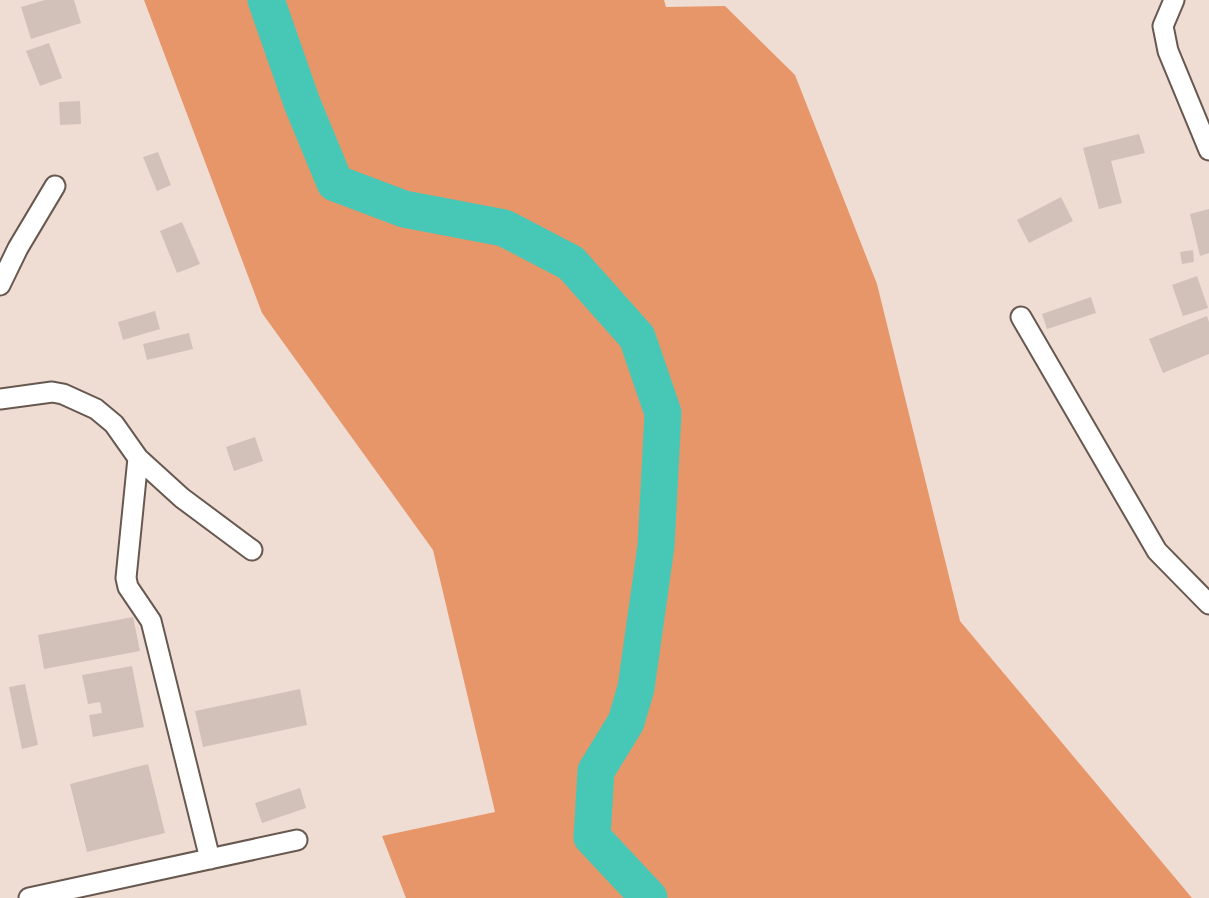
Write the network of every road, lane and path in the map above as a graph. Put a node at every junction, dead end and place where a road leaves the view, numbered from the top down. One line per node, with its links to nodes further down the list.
1 (1174, 0): 2 (street)
2 (1209, 150)
3 (55, 186): 4 (street)
4 (0, 285)
5 (1021, 317): 9 (street)
6 (0, 399): 7 (street)
7 (138, 458): 8 (street); 11 (street)
8 (252, 550)
9 (1209, 604)
10 (297, 840): 11 (street)
11 (210, 859): 12 (street)
12 (29, 898)

